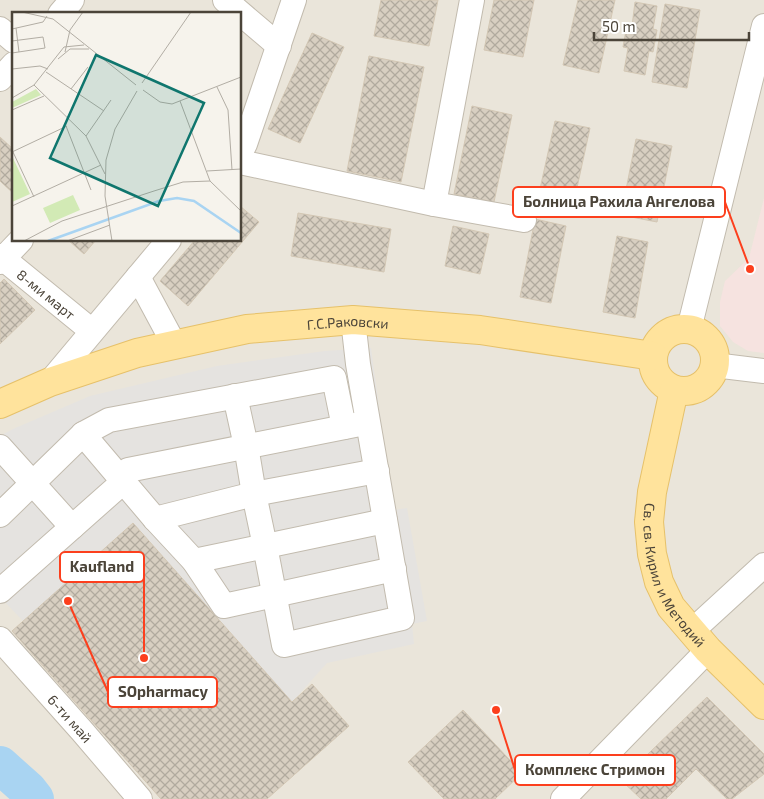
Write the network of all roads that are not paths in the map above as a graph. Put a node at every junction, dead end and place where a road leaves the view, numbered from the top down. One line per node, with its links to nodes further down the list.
1 (72, 0): 4 (street)
2 (294, 0): 9 (street)
3 (472, 0): 14 (street)
4 (62, 12)
5 (241, 15): 9 (street)
6 (764, 26): 21 (street)
7 (0, 29): 8 (street)
8 (12, 39)
9 (278, 46): 12 (street)
10 (12, 66): 11 (street)
11 (0, 79)
12 (241, 152)
13 (241, 162): 14 (street)
14 (434, 204): 15 (street)
15 (524, 220)
16 (20, 241): 18 (street)
17 (168, 241): 19 (street, Г.С.Раковски)
18 (1, 259): 22 (street, 8-ми март)
19 (138, 277): 22 (street, Г.С.Раковски); 23 (street)
20 (353, 320): 23 (main road, Г.С.Раковски); 24 (main road, Г.С.Раковски); 31 (street)
21 (689, 329): 24 (main road); 25 (main road)
22 (92, 331): 27 (street, Г.С.Раковски)
23 (174, 344): 27 (main road, Г.С.Раковски)
24 (653, 356): 28 (main road)
25 (714, 365): 26 (street); 28 (main road)
26 (764, 370)
27 (50, 382): 30 (main road, Г.С.Раковски)
28 (674, 390): 51 (main road, Св. св. Кирил и Методий)
29 (235, 396): 32 (street); 33 (street); 34 (street)
30 (0, 404)
31 (368, 422): 32 (street); 36 (street)
32 (344, 427): 34 (street)
33 (83, 434): 37 (street); 38 (street)
34 (246, 446): 37 (street); 39 (street)
35 (0, 447): 38 (street)
36 (376, 471): 39 (street); 42 (street)
37 (123, 482): 41 (street); 43 (street)
38 (33, 483): 40 (street); 43 (street)
39 (254, 494): 41 (street); 44 (street)
40 (0, 515)
41 (156, 519): 45 (street)
42 (384, 522): 44 (street); 47 (street)
43 (72, 526): 48 (street)
44 (265, 546): 45 (street); 49 (street)
45 (194, 561): 49 (street)
46 (764, 565): 51 (street)
47 (394, 569): 49 (street); 49 (street)
48 (0, 591)
49 (274, 594)
50 (0, 639): 53 (street, 6-ти май)
51 (700, 641): 52 (main road, Св. св. Кирил и Методий); 54 (street)
52 (764, 705)
53 (140, 799)
54 (563, 799)

